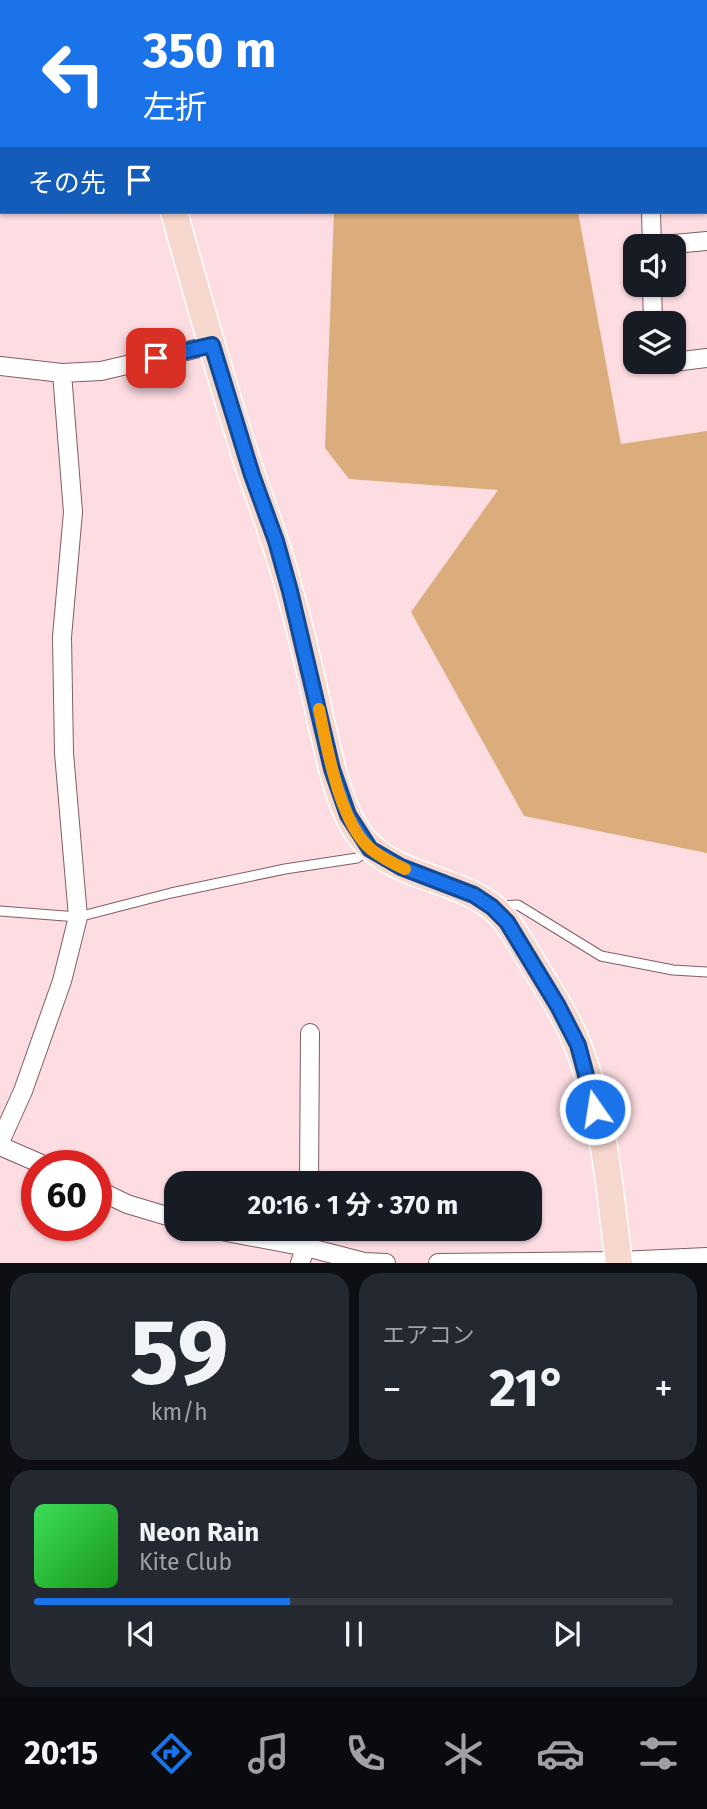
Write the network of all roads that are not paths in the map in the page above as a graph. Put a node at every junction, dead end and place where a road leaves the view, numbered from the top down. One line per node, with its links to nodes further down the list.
1 (175, 214): 6 (main road)
2 (651, 214): 3 (street)
3 (652, 234)
4 (707, 240): 5 (street)
5 (686, 242)
6 (212, 345): 10 (street); 11 (main road)
7 (707, 358): 8 (street)
8 (686, 360)
9 (0, 366): 10 (street)
10 (62, 373): 14 (street)
11 (370, 849): 12 (main road); 14 (lane)
12 (492, 907): 15 (lane); 25 (main road)
13 (0, 911): 14 (lane)
14 (78, 917): 17 (street)
15 (707, 972)
16 (310, 1033): 19 (street)
17 (0, 1144): 18 (street)
18 (21, 1154)
19 (309, 1171)
20 (112, 1196): 21 (street)
21 (164, 1215)
22 (277, 1241): 23 (street)
23 (304, 1246): 26 (street)
24 (707, 1257): 25 (street)
25 (619, 1262): 28 (street)
26 (364, 1263): 27 (street)
27 (386, 1263)
28 (438, 1263)

